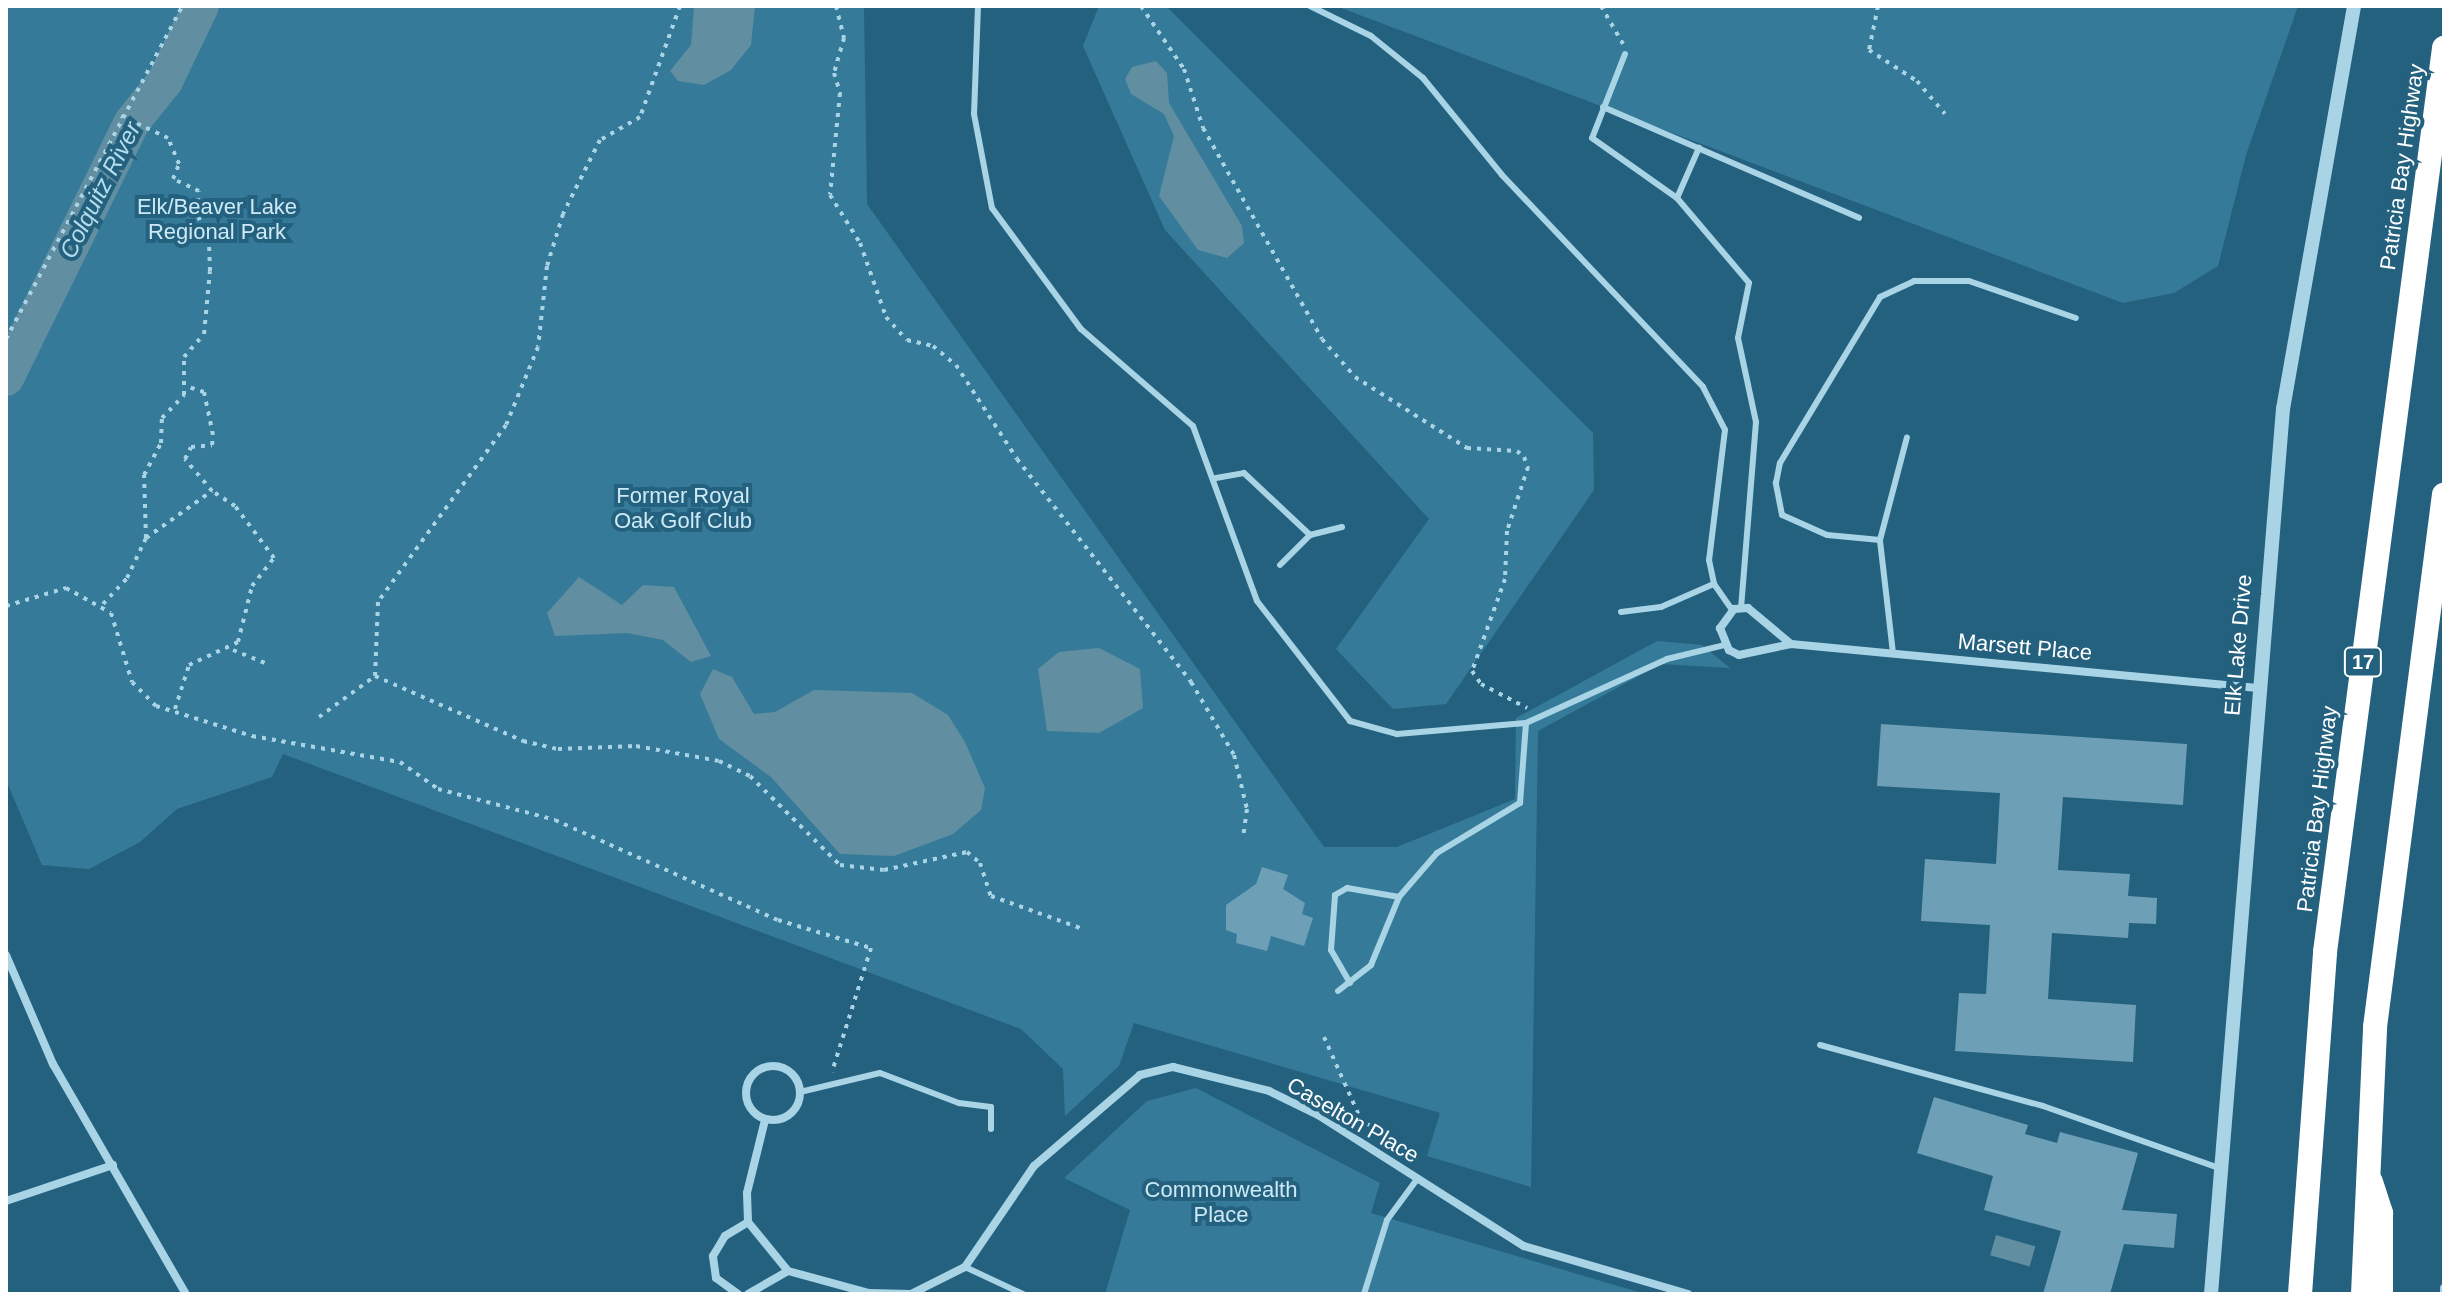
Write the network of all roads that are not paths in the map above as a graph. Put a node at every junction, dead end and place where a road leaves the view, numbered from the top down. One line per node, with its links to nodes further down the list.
1 (978, 6): 12 (lane)
2 (1310, 6): 18 (lane)
3 (2354, 6): 24 (street, Elk Lake Drive)
4 (2444, 48): 43 (highway, Patricia Bay Highway / 17)
5 (1625, 54): 6 (lane)
6 (1603, 107): 7 (lane); 8 (lane)
7 (1699, 148): 8 (lane); 9 (lane)
8 (1677, 198): 19 (lane)
9 (1859, 218)
10 (2076, 318): 16 (lane)
11 (1907, 437): 16 (lane)
12 (1216, 478): 15 (lane); 25 (lane)
13 (2444, 494): 35 (highway)
14 (1342, 527): 15 (lane)
15 (1310, 535): 17 (lane)
16 (1880, 540): 23 (lane)
17 (1280, 565)
18 (1714, 584): 19 (lane); 20 (lane)
19 (1737, 609): 21 (street); 22 (street)
20 (1621, 612)
21 (1791, 644): 22 (street, Marsett Place); 23 (street, Marsett Place)
22 (1725, 645): 25 (lane)
23 (1893, 653): 24 (street, Marsett Place)
24 (2255, 688): 36 (street, Elk Lake Drive)
25 (1526, 723): 26 (lane)
26 (1399, 897): 28 (lane); 28 (lane)
27 (6, 955): 34 (street)
28 (1350, 983): 29 (lane)
29 (1338, 991)
30 (1820, 1045): 36 (lane)
31 (800, 1092): 32 (street); 32 (street); 33 (lane)
32 (765, 1120): 39 (street)
33 (991, 1129)
34 (113, 1165): 38 (street); 44 (street)
35 (2366, 1166): 51 (highway); 52 (highway)
36 (2222, 1169): 50 (street, Elk Lake Drive)
37 (1418, 1178): 40 (street, Caselton Place); 48 (lane); 49 (street, Caselton Place)
38 (6, 1201)
39 (748, 1222): 41 (street); 45 (street)
40 (965, 1267): 41 (street, Caselton Place); 47 (lane)
41 (788, 1271): 46 (street)
42 (2444, 1288): 53 (street)
43 (2299, 1289)
44 (186, 1294)
45 (738, 1294)
46 (748, 1294)
47 (1023, 1294)
48 (1364, 1294)
49 (1688, 1294)
50 (2211, 1294)
51 (2363, 1294)
52 (2381, 1294)
53 (2444, 1294)

